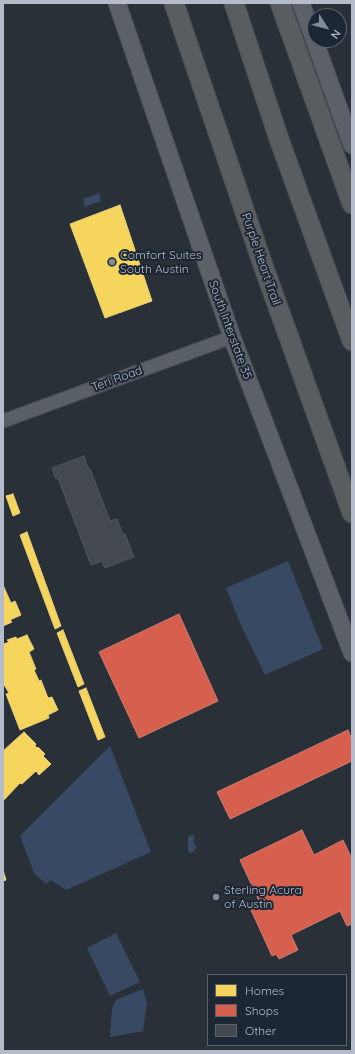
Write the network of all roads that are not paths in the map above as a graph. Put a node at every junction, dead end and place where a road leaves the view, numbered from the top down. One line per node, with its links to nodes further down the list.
1 (117, 3): 8 (main road, South Interstate 35)
2 (174, 3): 11 (highway, Purple Heart Trail)
3 (234, 3): 9 (highway)
4 (280, 3): 7 (highway)
5 (301, 3): 6 (main road)
6 (352, 145)
7 (352, 204)
8 (232, 337): 10 (street, Teri Road); 12 (main road, South Interstate 35)
9 (352, 341)
10 (3, 421)
11 (352, 513)
12 (352, 653)

